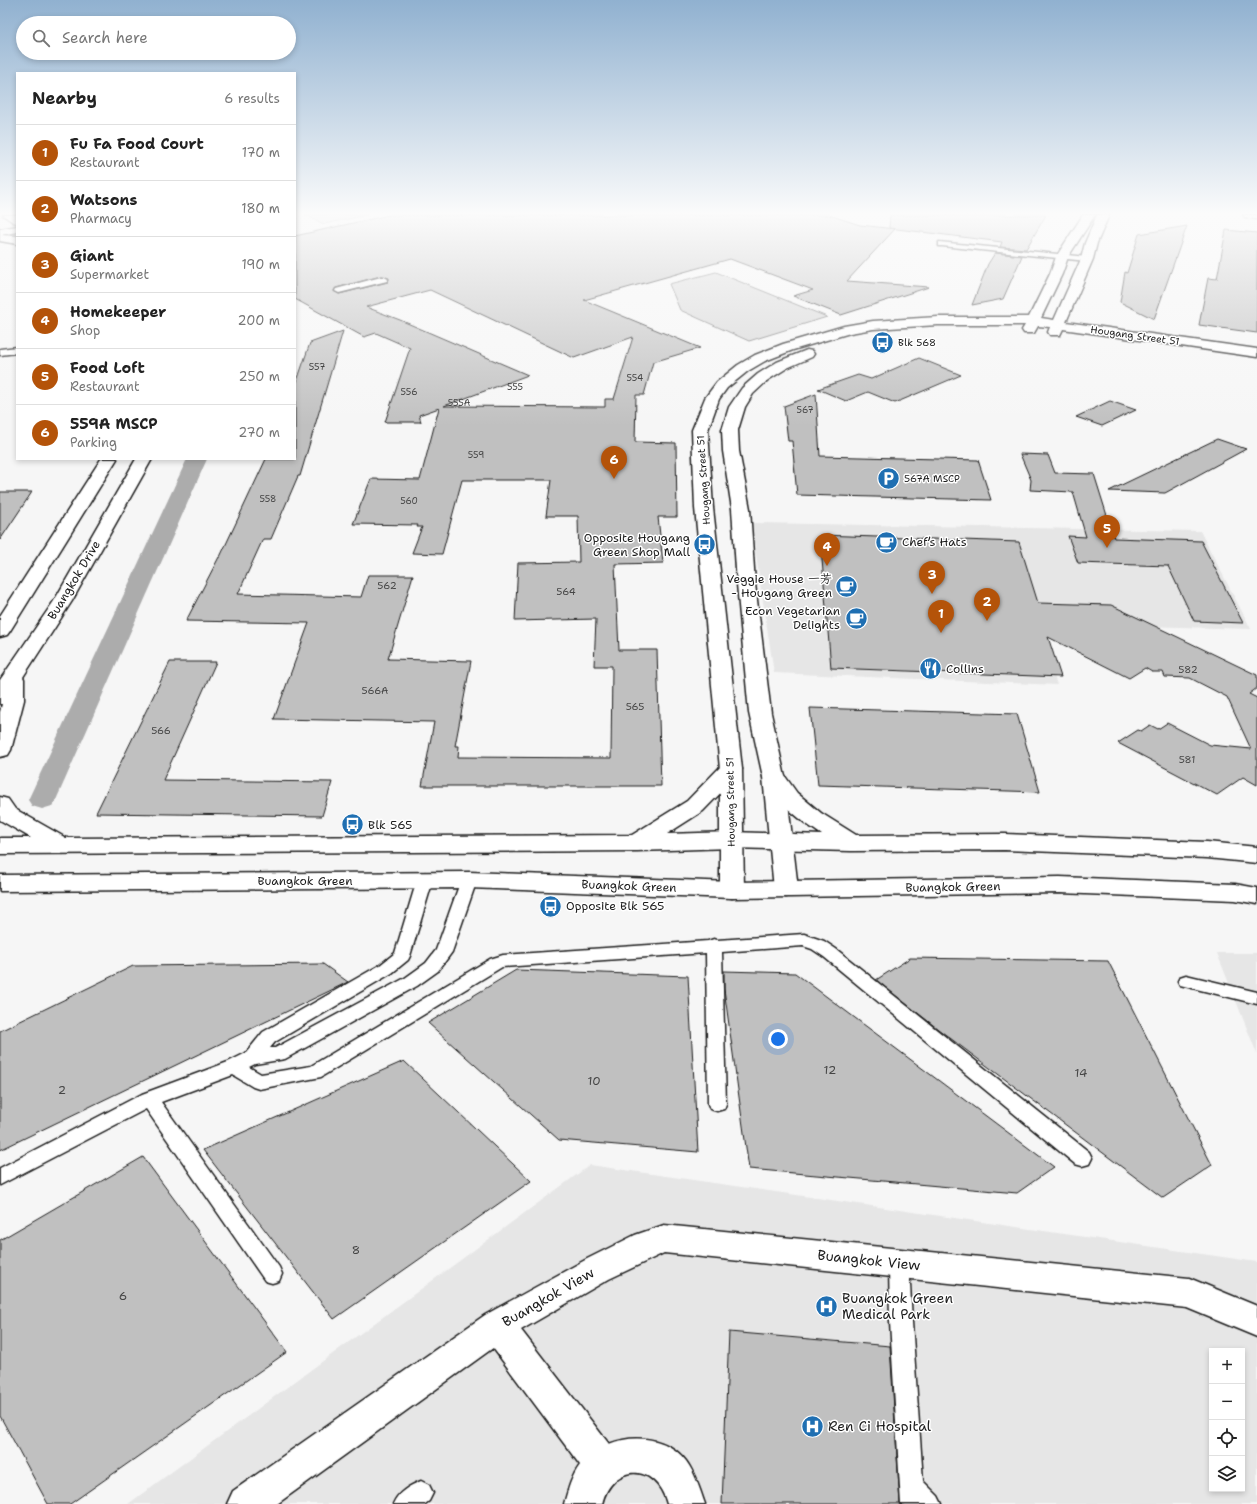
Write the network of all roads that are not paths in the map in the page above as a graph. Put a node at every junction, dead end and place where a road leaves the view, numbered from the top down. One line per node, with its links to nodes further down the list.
1 (361, 285): 4 (lane)
2 (1051, 285): 5 (street)
3 (1075, 285): 6 (street)
4 (339, 291)
5 (1031, 325): 6 (street, Hougang Street 51); 17 (street, Hougang Street 51); 18 (street, Hougang Street 51)
6 (1056, 328): 9 (street, Hougang Street 51); 10 (street, Hougang Street 51)
7 (16, 350): 8 (lane)
8 (0, 352)
9 (1257, 354)
10 (1257, 362)
11 (108, 460): 13 (street)
12 (143, 460): 14 (street, Buangkok Drive)
13 (0, 631)
14 (14, 674): 15 (street, Buangkok Drive); 16 (street)
15 (0, 698)
16 (0, 750)
17 (731, 769): 20 (street, Hougang Street 51); 22 (street)
18 (774, 777): 21 (street, Hougang Street 51); 24 (street)
19 (0, 804): 23 (street)
20 (731, 840): 21 (street); 22 (street); 31 (street, Hougang Street 51)
21 (781, 842): 24 (street); 30 (street, Hougang Street 51)
22 (637, 843): 23 (street)
23 (60, 844): 25 (street)
24 (851, 844): 26 (street)
25 (0, 846)
26 (1257, 856)
27 (424, 880): 28 (street, Buangkok Green); 29 (street, Buangkok Green); 36 (lane)
28 (469, 880): 31 (street, Buangkok Green); 36 (lane)
29 (0, 883)
30 (786, 889): 31 (street, Buangkok Green); 32 (street, Buangkok Green)
31 (732, 890)
32 (1257, 896)
33 (714, 945): 37 (lane); 39 (lane); 40 (lane)
34 (1186, 981): 35 (lane)
35 (1257, 998)
36 (252, 1058): 37 (lane)
37 (234, 1067): 38 (lane)
38 (149, 1099): 41 (lane); 43 (lane)
39 (717, 1104)
40 (1082, 1158)
41 (0, 1177)
42 (899, 1264): 44 (street, Buangkok View); 45 (street, Buangkok View); 47 (lane)
43 (272, 1274)
44 (1257, 1322)
45 (497, 1326): 46 (street, Buangkok View); 48 (street, Buangkok View)
46 (603, 1466): 49 (street); 50 (street)
47 (913, 1496): 51 (lane)
48 (258, 1500)
49 (583, 1504)
50 (686, 1504)
51 (930, 1504)

